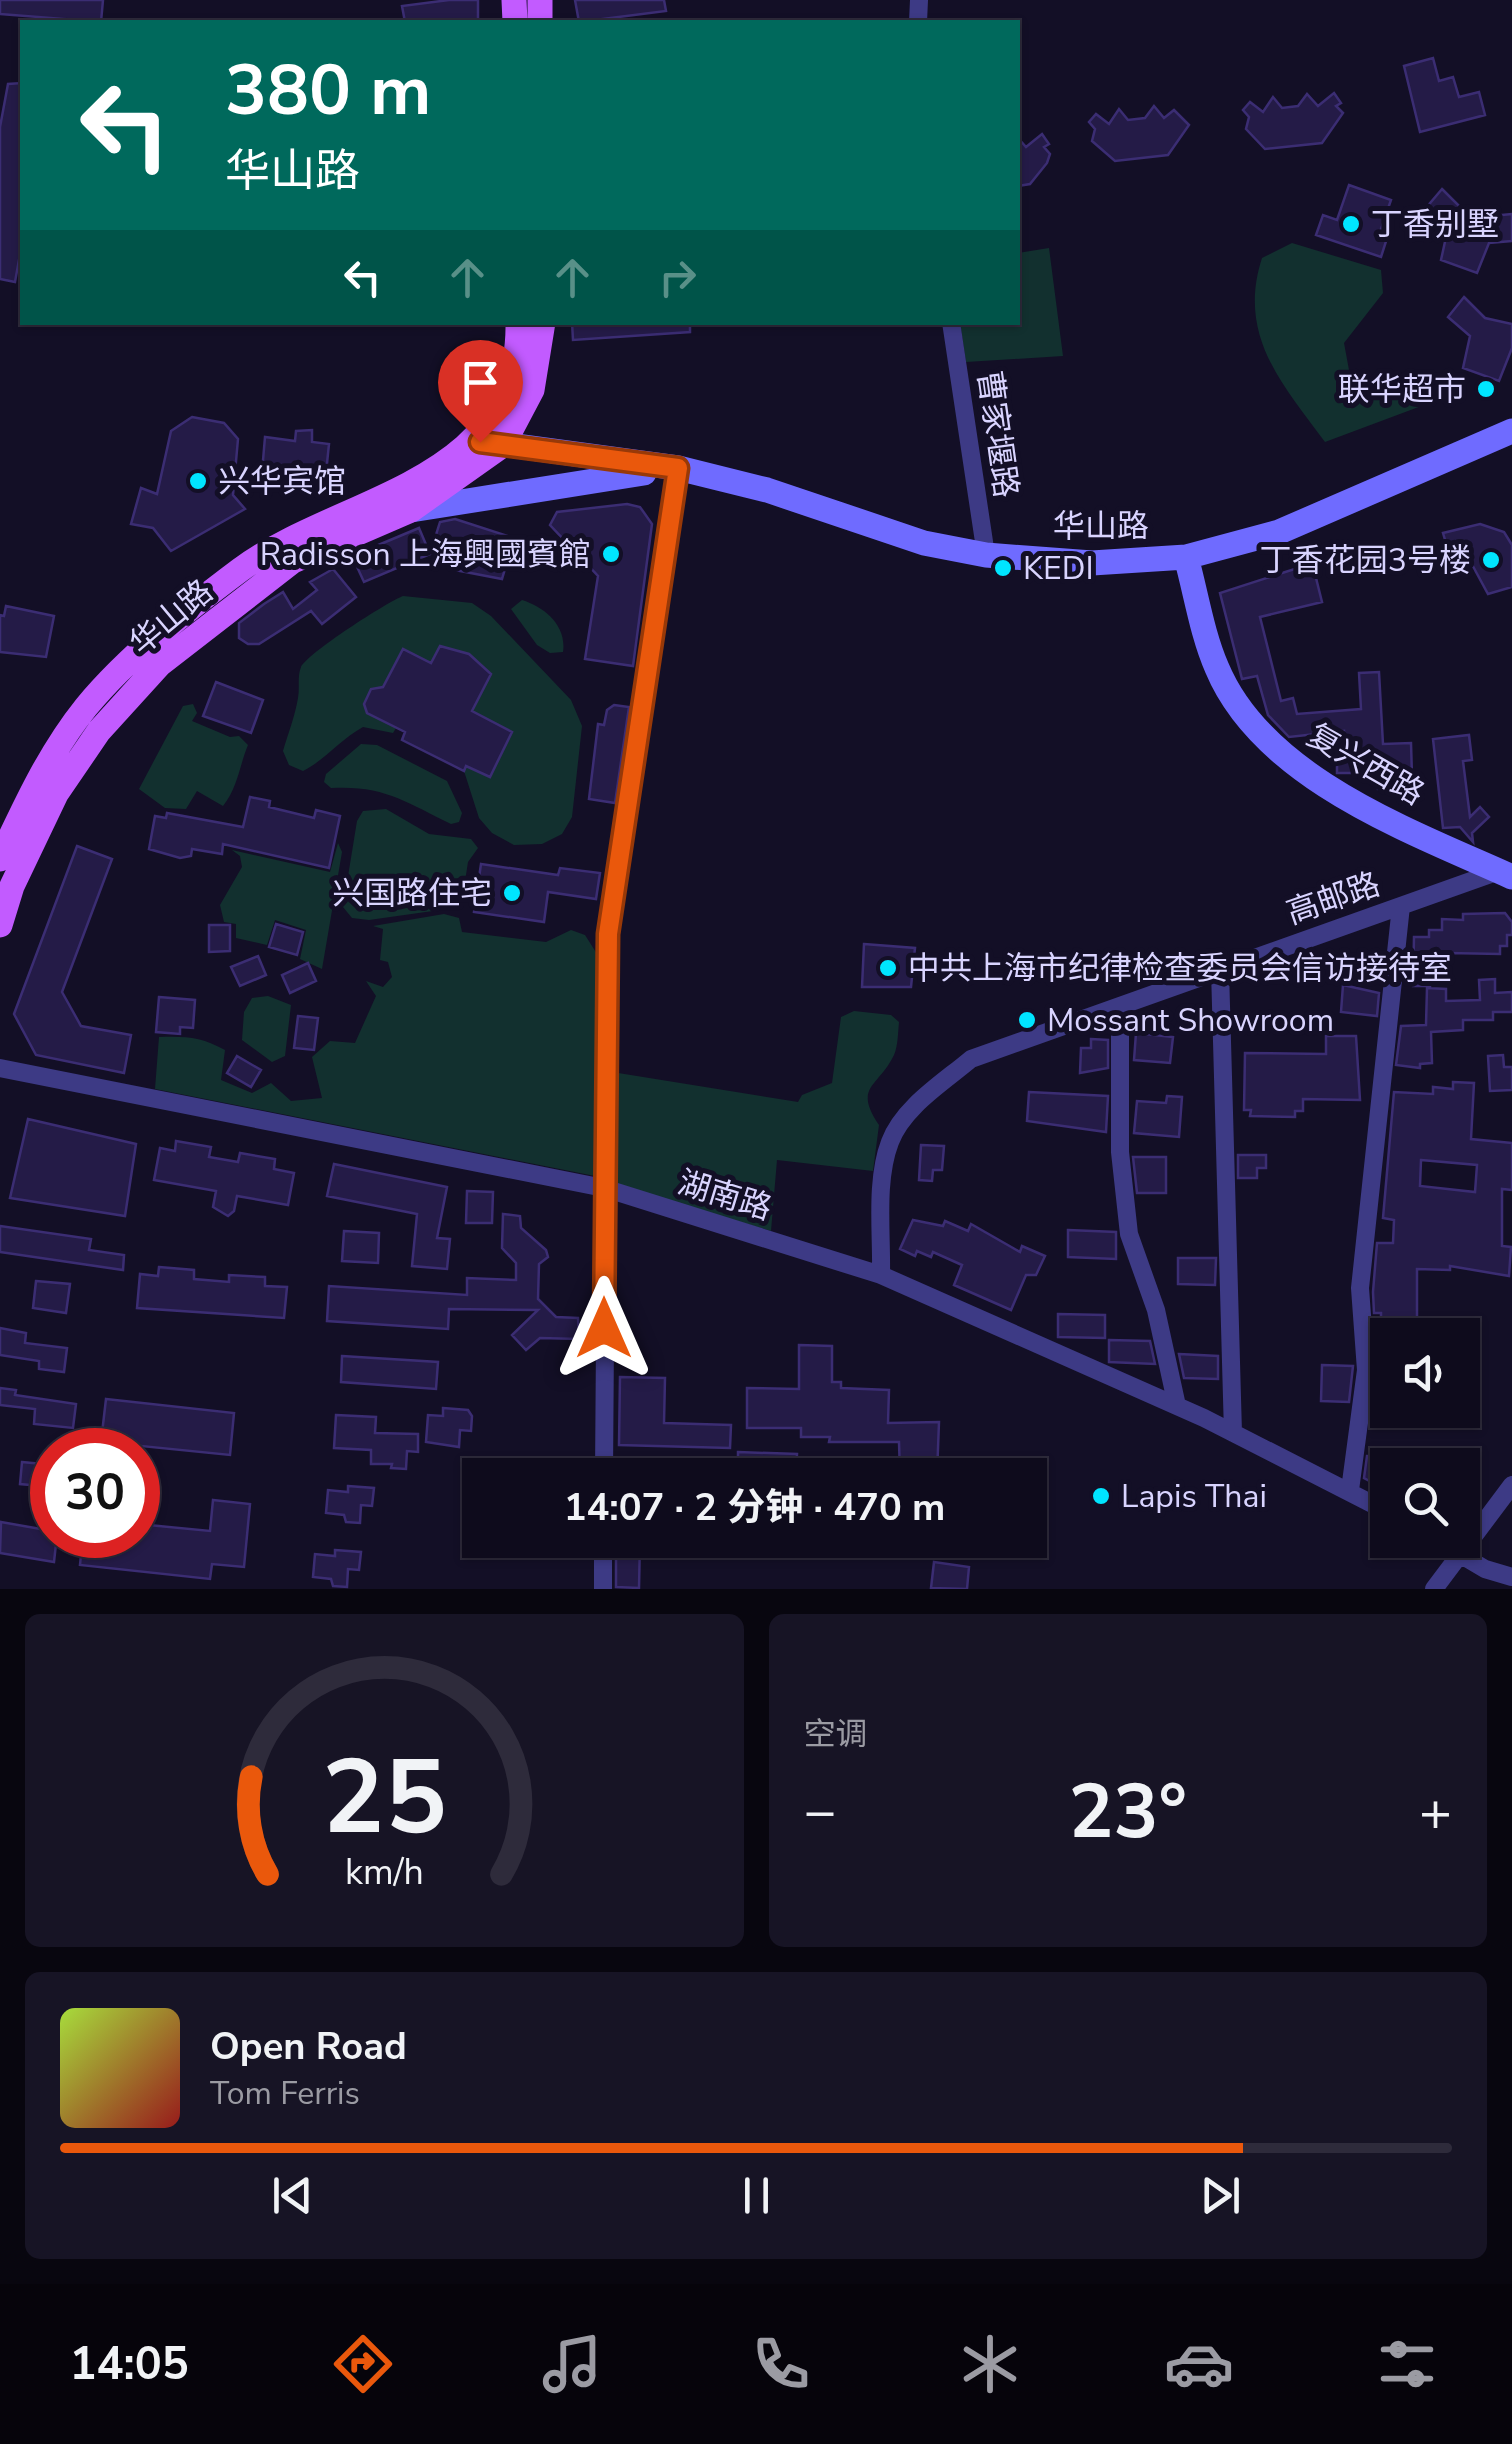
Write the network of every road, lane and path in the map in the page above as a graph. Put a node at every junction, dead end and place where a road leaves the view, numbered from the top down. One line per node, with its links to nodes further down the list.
1 (517, 325): 5 (main road)
2 (543, 325): 6 (main road)
3 (951, 325): 9 (street, 曹家堰路)
4 (1512, 431): 10 (main road, 华山路)
5 (474, 441): 6 (main road, 华山路); 11 (main road, 华山路)
6 (503, 445): 7 (main road, 华山路); 8 (main road)
7 (678, 468): 8 (main road, 华山路); 9 (main road, 华山路); 19 (street)
8 (411, 510): 13 (main road, 华山路)
9 (986, 555): 10 (main road, 华山路)
10 (1186, 557): 12 (main road, 复兴西路)
11 (0, 860)
12 (1506, 874): 14 (street, 高邮路)
13 (6, 884): 15 (main road, 华山路)
14 (1401, 906): 16 (street, 高邮路); 25 (street)
15 (0, 925)
16 (1220, 970): 17 (street, 高邮路); 22 (street)
17 (1120, 1006): 20 (street, 高邮路); 21 (street)
18 (0, 1068): 19 (street, 湖南路)
19 (604, 1188): 20 (street, 湖南路); 23 (street)
20 (881, 1274): 21 (street, 湖南路)
21 (1177, 1406): 22 (street, 湖南路)
22 (1233, 1434): 25 (street, 湖南路)
23 (604, 1458)
24 (1512, 1484): 27 (street)
25 (1350, 1490): 26 (street, 湖南路)
26 (1370, 1502)
27 (1480, 1530)
28 (604, 1558): 32 (street)
29 (1460, 1558): 33 (street)
30 (1466, 1558): 31 (street)
31 (1512, 1577)
32 (603, 1589)
33 (1434, 1589)

